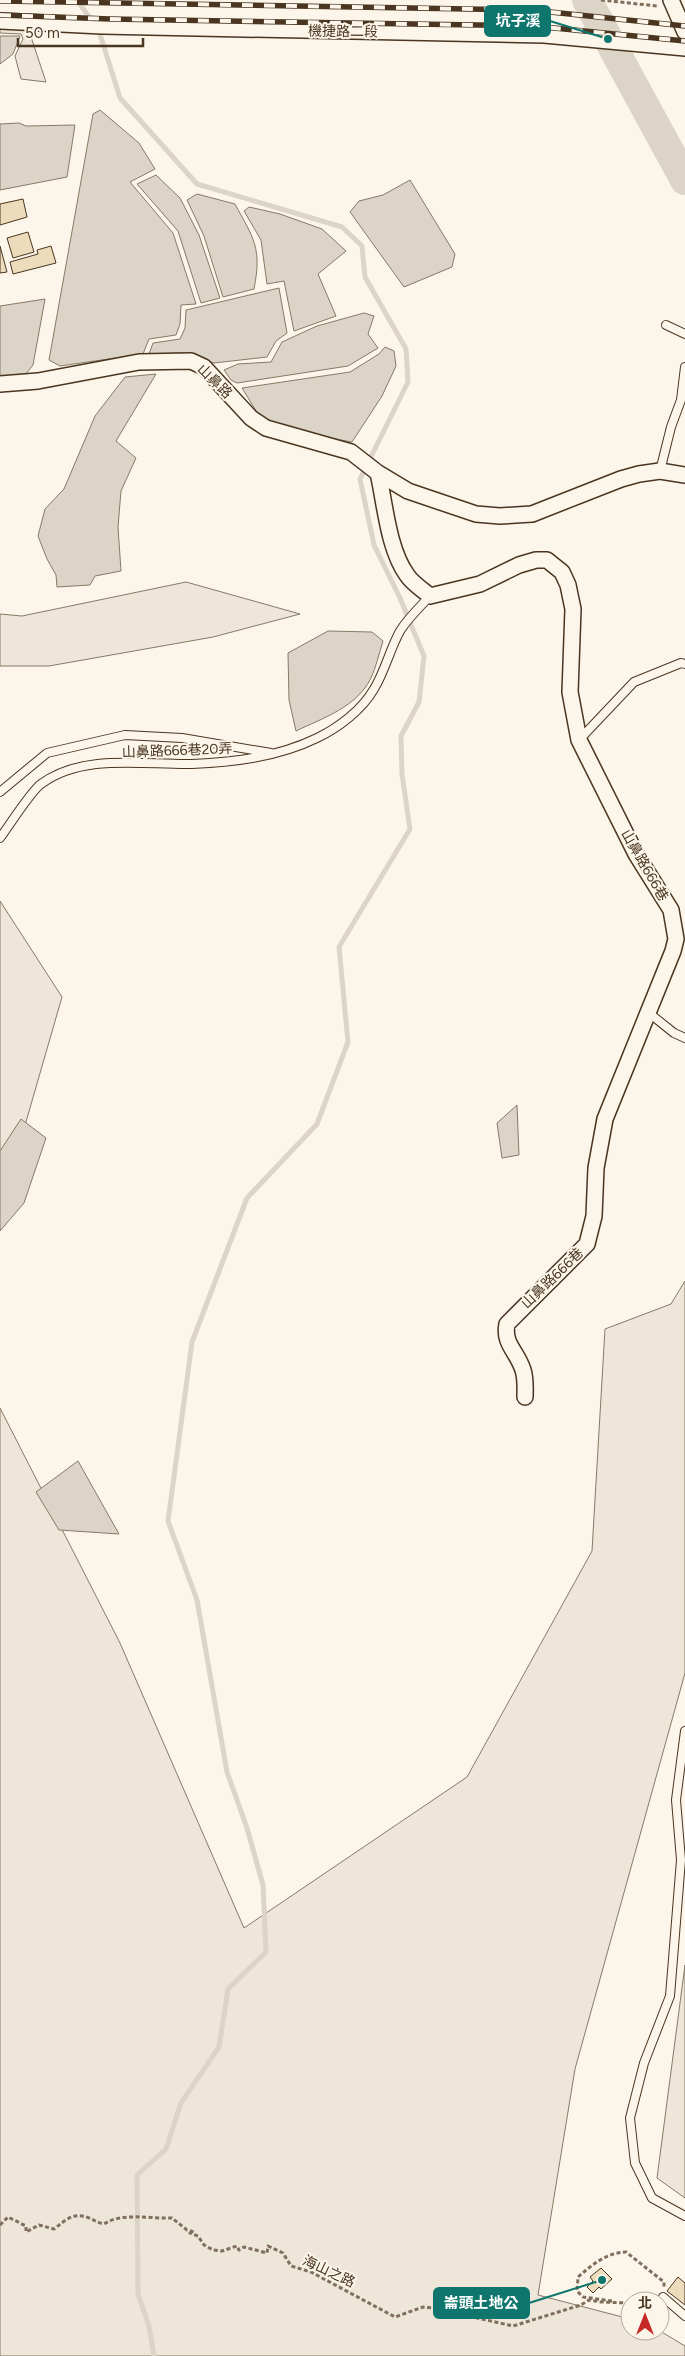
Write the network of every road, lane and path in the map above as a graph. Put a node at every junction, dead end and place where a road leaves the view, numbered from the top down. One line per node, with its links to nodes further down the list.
1 (601, 0): 3 (path)
2 (671, 0): 5 (street)
3 (649, 5)
4 (0, 21): 6 (street, 機捷路二段)
5 (685, 32)
6 (685, 48)
7 (666, 325): 8 (lane)
8 (685, 334)
9 (685, 367): 12 (lane)
10 (0, 384): 11 (street, 山鼻路)
11 (375, 470): 12 (street, 山鼻路); 14 (street)
12 (660, 472): 13 (street, 山鼻路)
13 (685, 475)
14 (430, 596): 16 (street, 山鼻路666巷); 17 (lane, 山鼻路666巷20弄)
15 (685, 664): 16 (lane)
16 (579, 740): 20 (street, 山鼻路666巷)
17 (274, 753): 18 (lane); 19 (lane, 山鼻路666巷20弄)
18 (0, 792)
19 (0, 838)
20 (649, 1012): 21 (lane); 22 (street, 山鼻路666巷)
21 (685, 1038)
22 (525, 1398)
23 (685, 1731): 24 (lane)
24 (685, 2216)
25 (0, 2225): 28 (path, 海山之路)
26 (663, 2291): 27 (path)
27 (620, 2301)
28 (620, 2302)
29 (670, 2304): 30 (lane)
30 (685, 2316)

